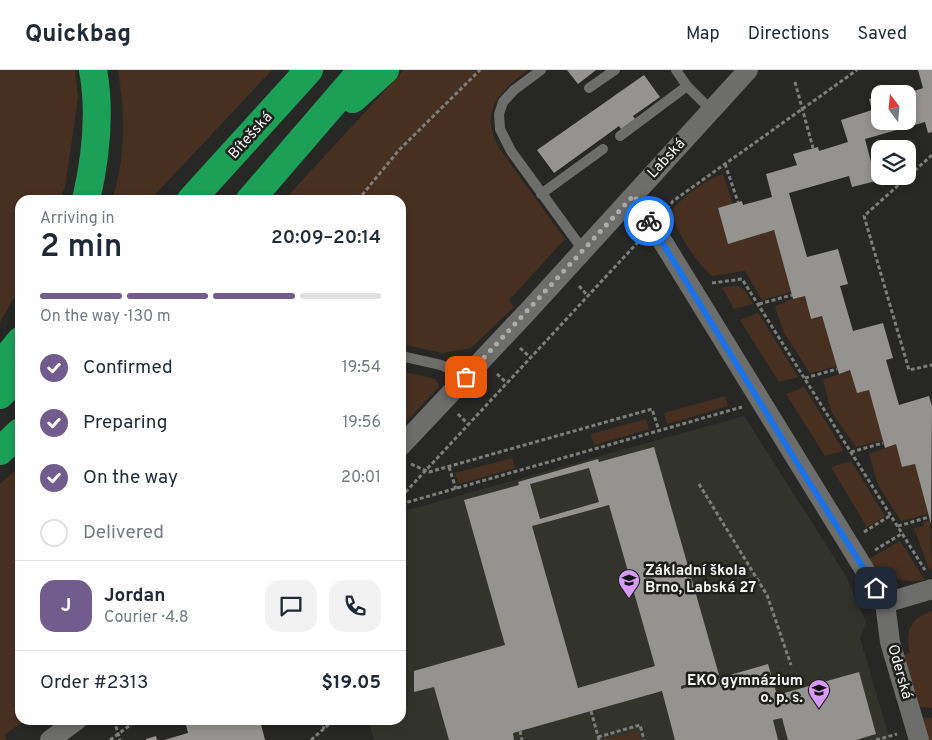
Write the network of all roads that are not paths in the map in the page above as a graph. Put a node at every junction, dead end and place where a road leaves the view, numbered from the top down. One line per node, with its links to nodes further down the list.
1 (94, 70): 16 (highway)
2 (309, 70): 17 (highway, Bítešská)
3 (362, 70): 14 (highway)
4 (385, 70): 14 (highway)
5 (541, 70): 15 (lane)
6 (615, 70): 10 (lane)
7 (676, 70): 9 (lane)
8 (748, 70): 11 (street, Labská)
9 (687, 86): 11 (lane); 12 (lane)
10 (589, 88)
11 (711, 110): 18 (street, Labská)
12 (620, 136)
13 (603, 149): 15 (lane)
14 (257, 192)
15 (541, 194): 19 (lane)
16 (87, 195)
17 (196, 195)
18 (634, 195): 19 (street, Labská); 30 (street, Oderská)
19 (583, 250): 23 (street, Labská)
20 (15, 347): 22 (highway)
21 (406, 357): 23 (lane)
22 (0, 366)
23 (466, 377): 28 (street, Labská)
24 (15, 380): 25 (highway)
25 (0, 394)
26 (15, 437): 27 (highway)
27 (0, 452)
28 (406, 455)
29 (930, 581): 30 (street)
30 (885, 603): 33 (street, Oderská)
31 (70, 725): 32 (street)
32 (50, 740)
33 (919, 740)

